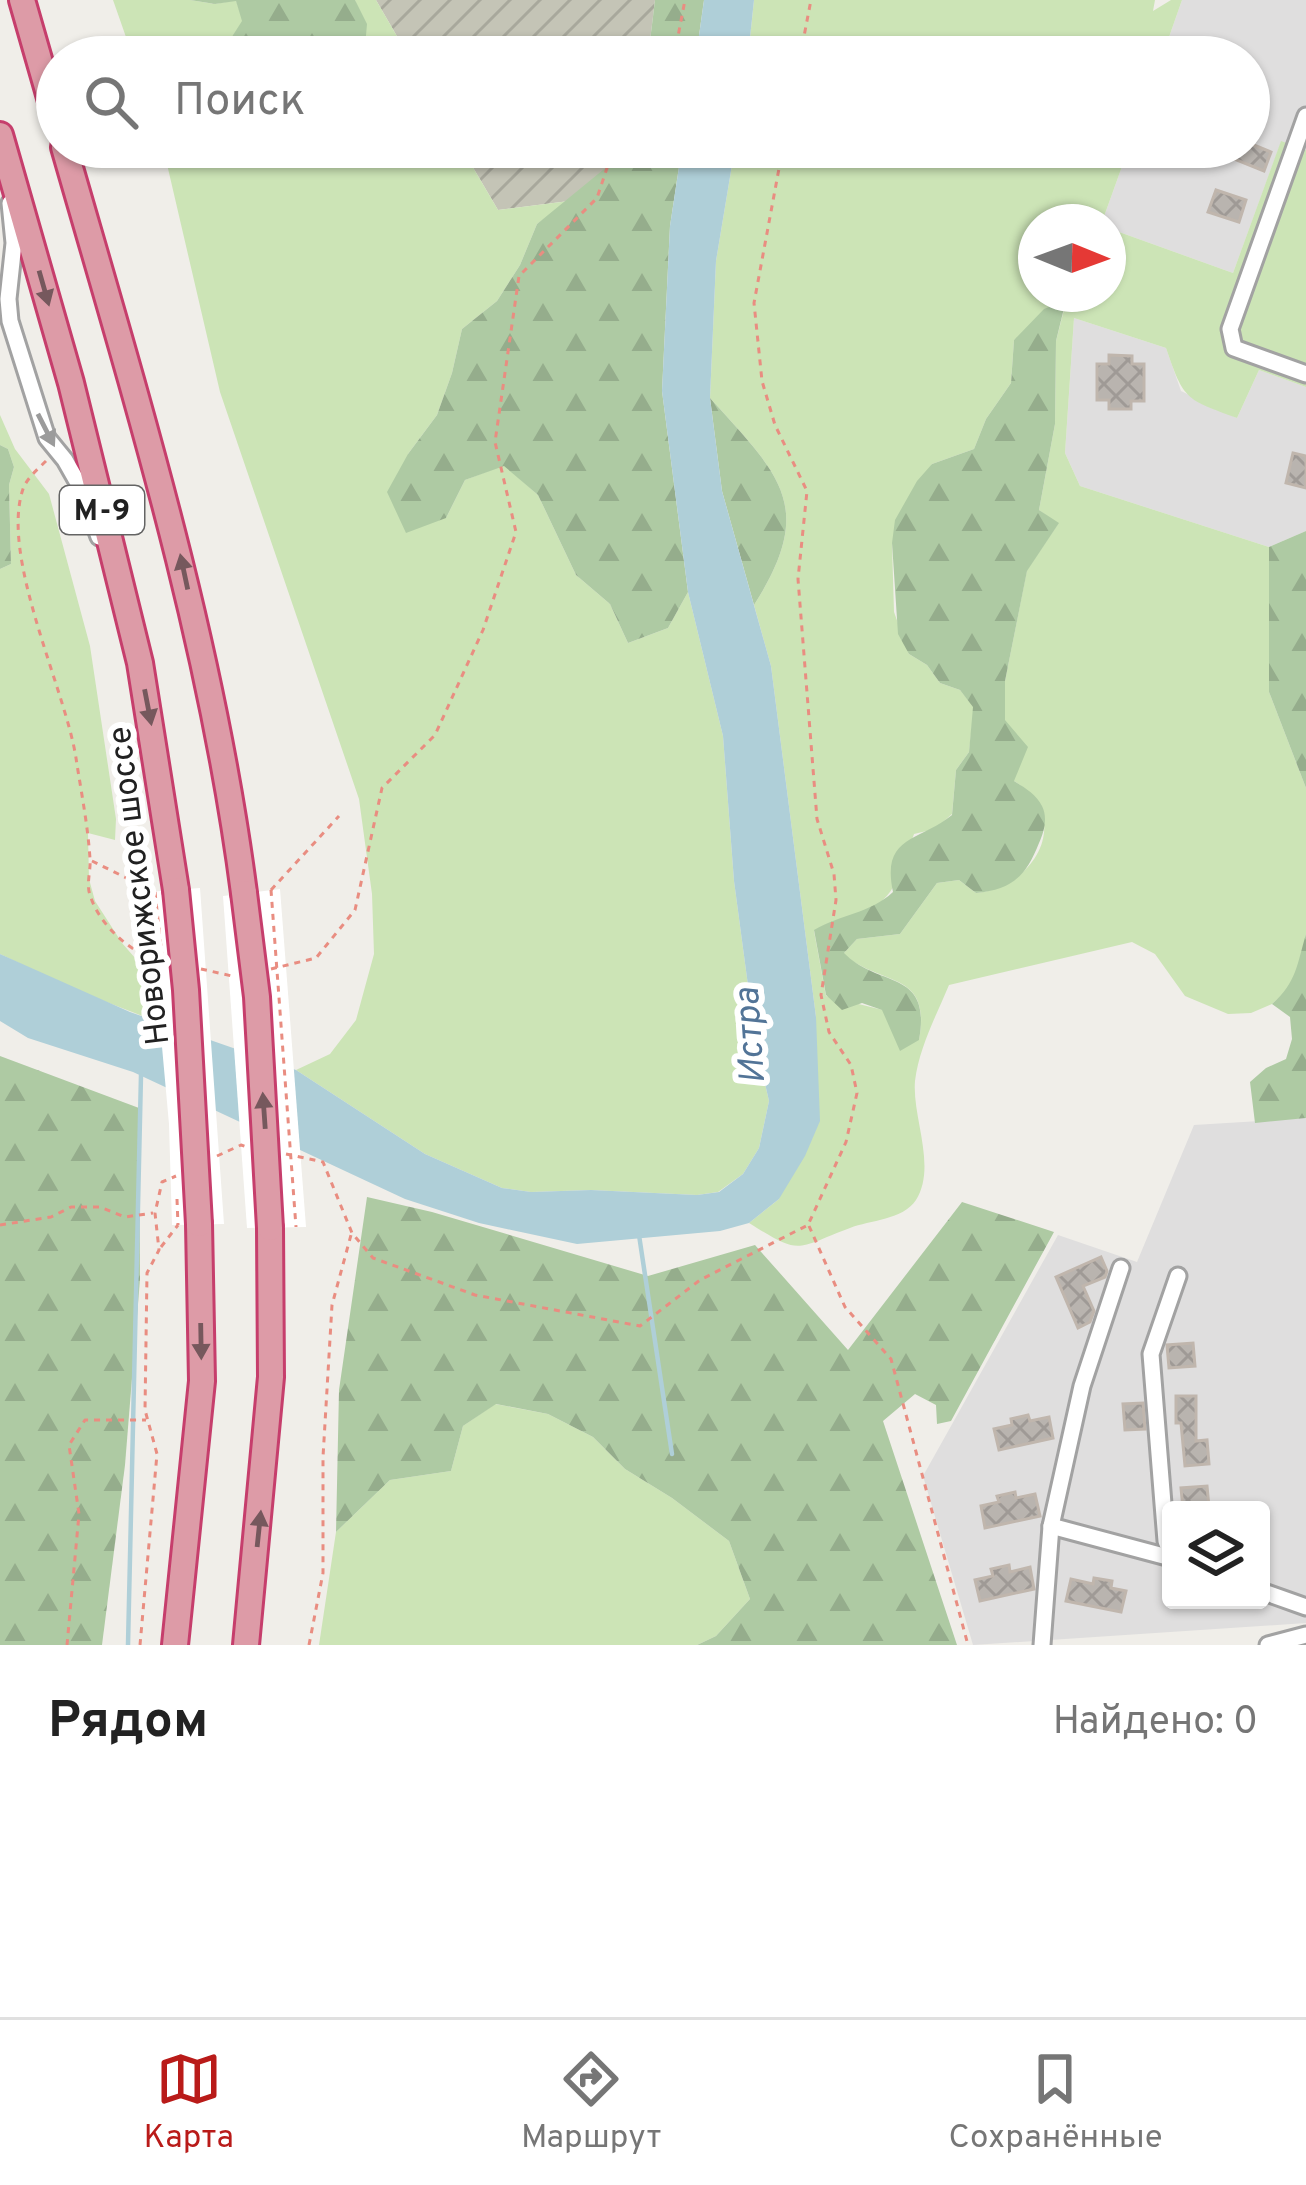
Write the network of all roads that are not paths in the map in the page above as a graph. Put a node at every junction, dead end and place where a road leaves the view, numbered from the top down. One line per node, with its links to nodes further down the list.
1 (22, 0): 2 (highway)
2 (36, 49)
3 (1306, 116): 7 (street)
4 (0, 136): 8 (highway, Новорижское шоссе / М-9, one-way to 8)
5 (0, 154): 8 (street, one-way to 8)
6 (70, 168): 18 (highway, М-9, one-way to 6, bridge)
7 (1306, 374)
8 (140, 663): 17 (highway, Новорижское шоссе / М-9, one-way to 17, bridge)
9 (1121, 1268): 12 (street)
10 (1178, 1276): 11 (street)
11 (1163, 1501)
12 (1051, 1526): 13 (street); 19 (street)
13 (1162, 1554)
14 (1270, 1594): 15 (street)
15 (1306, 1607)
16 (1306, 1635): 20 (street)
17 (175, 1645)
18 (246, 1645)
19 (1042, 1645)
20 (1268, 1645)

